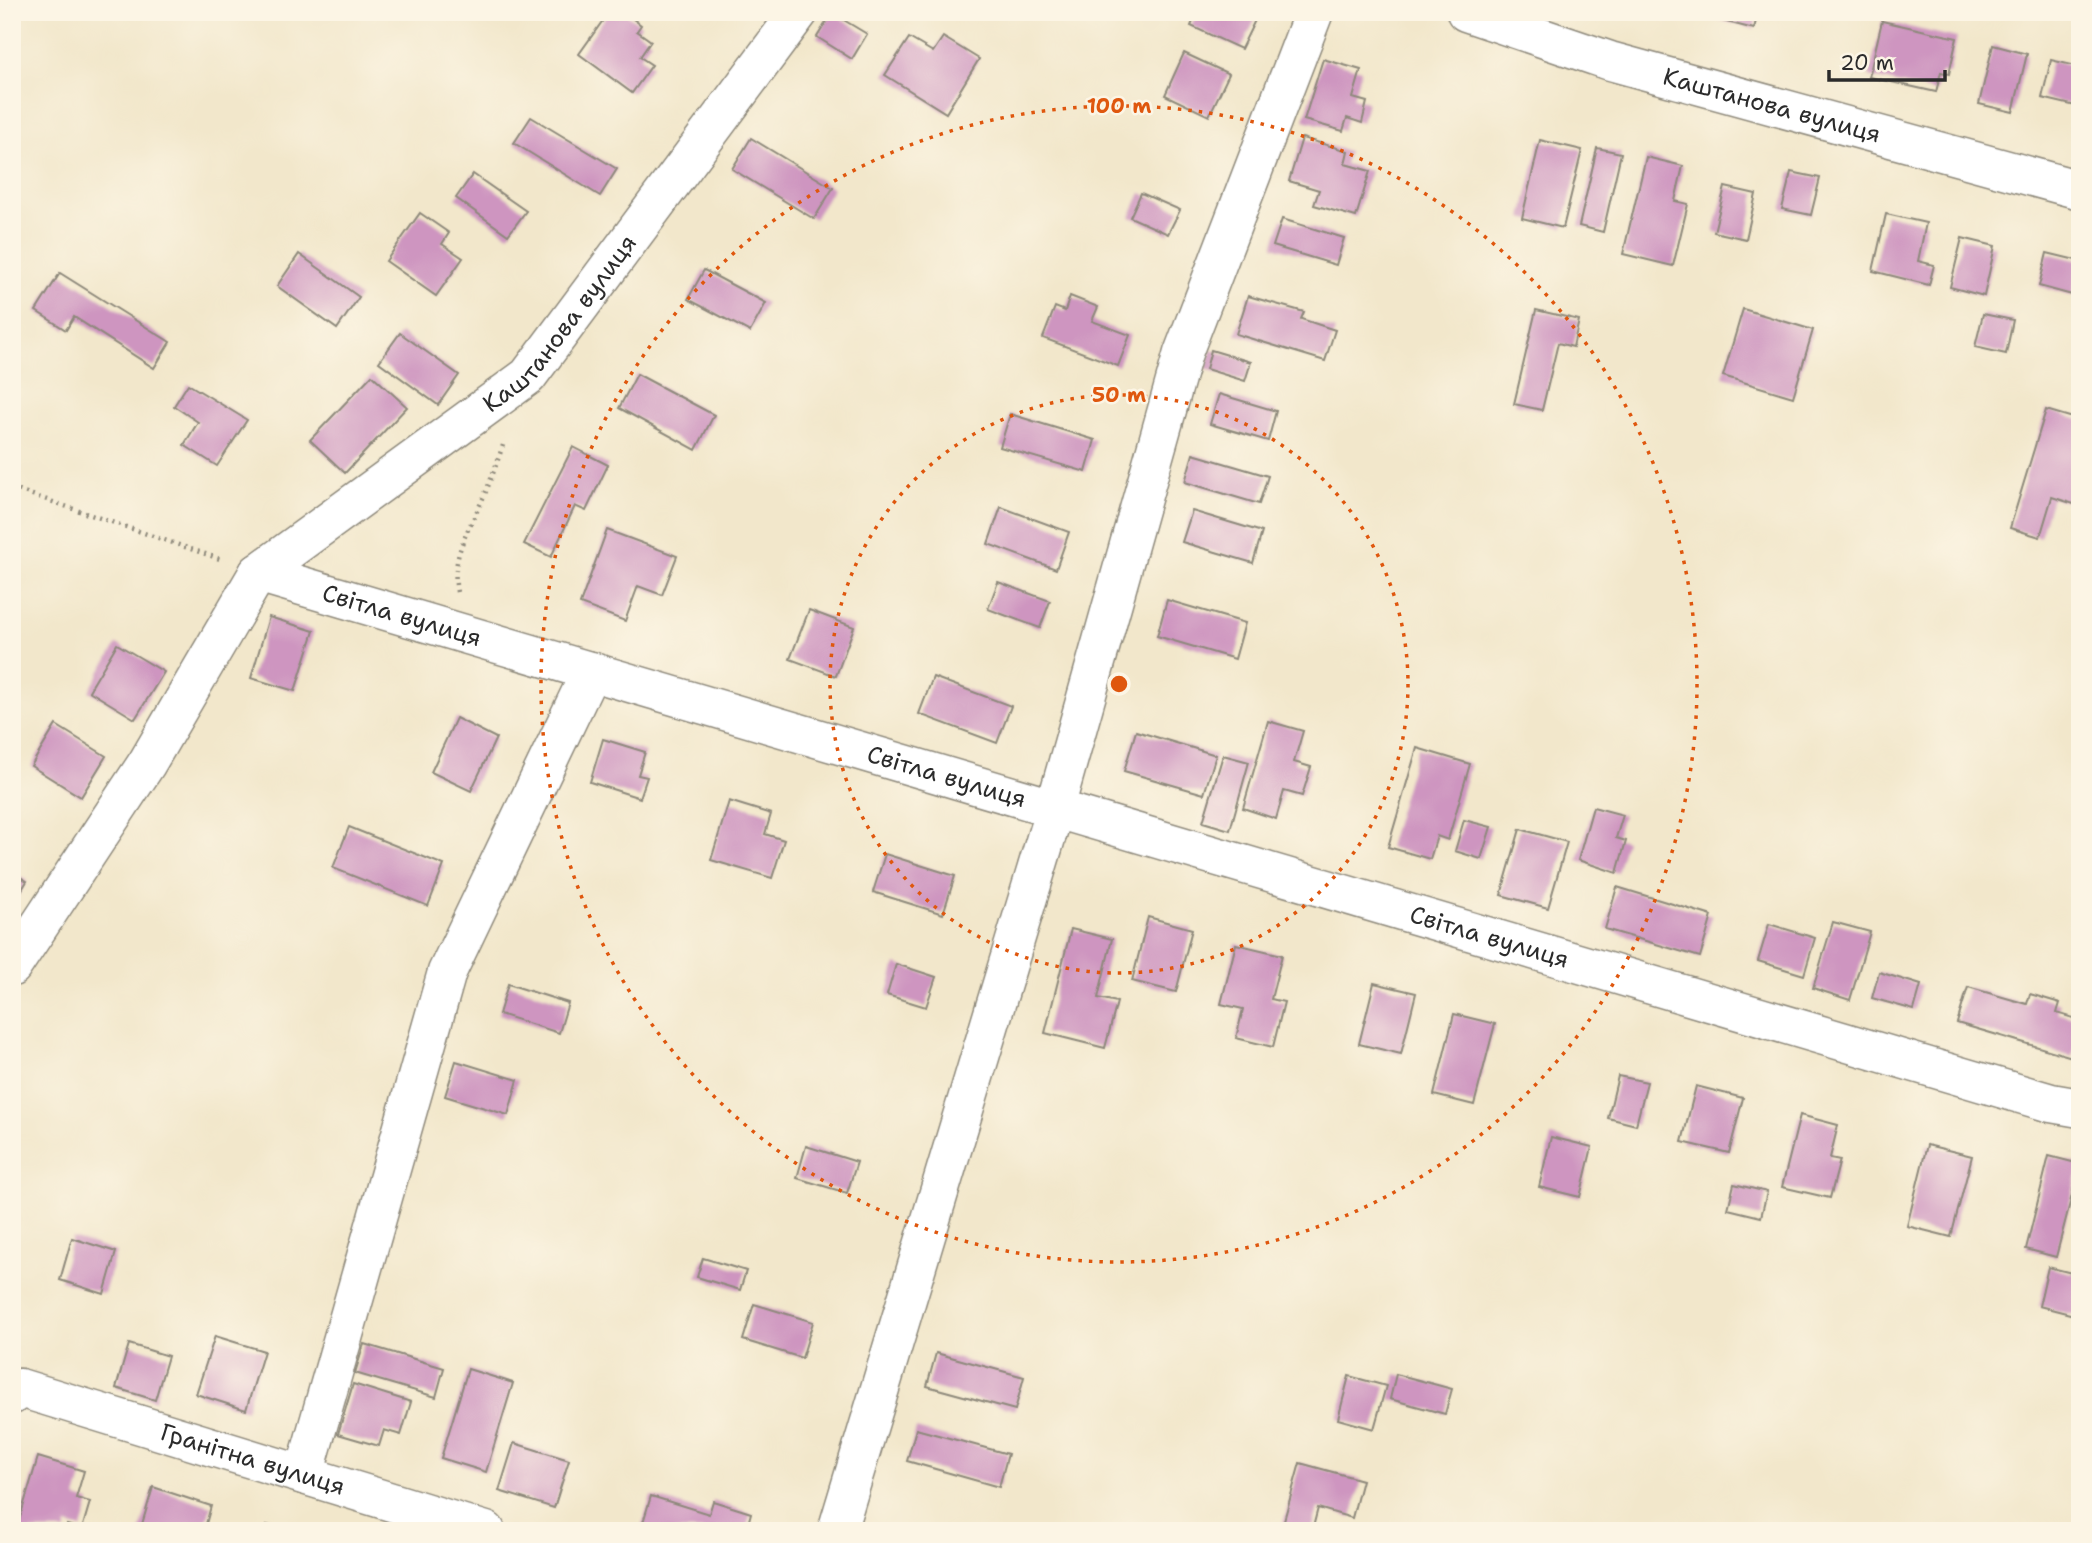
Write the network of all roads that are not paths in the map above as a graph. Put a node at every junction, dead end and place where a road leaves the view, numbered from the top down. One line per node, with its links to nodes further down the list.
1 (799, 12): 5 (street, Каштанова вулиця)
2 (1314, 12): 7 (street)
3 (1465, 12): 4 (street, Каштанова вулиця)
4 (2080, 190)
5 (258, 573): 6 (street, Світла вулиця); 8 (street)
6 (591, 671): 7 (street, Світла вулиця); 11 (street)
7 (1055, 808): 9 (street, Світла вулиця); 13 (street)
8 (12, 967)
9 (2080, 1108)
10 (16, 1391): 11 (street, Гранітна вулиця)
11 (304, 1475): 12 (street, Гранітна вулиця)
12 (486, 1531)
13 (837, 1531)

